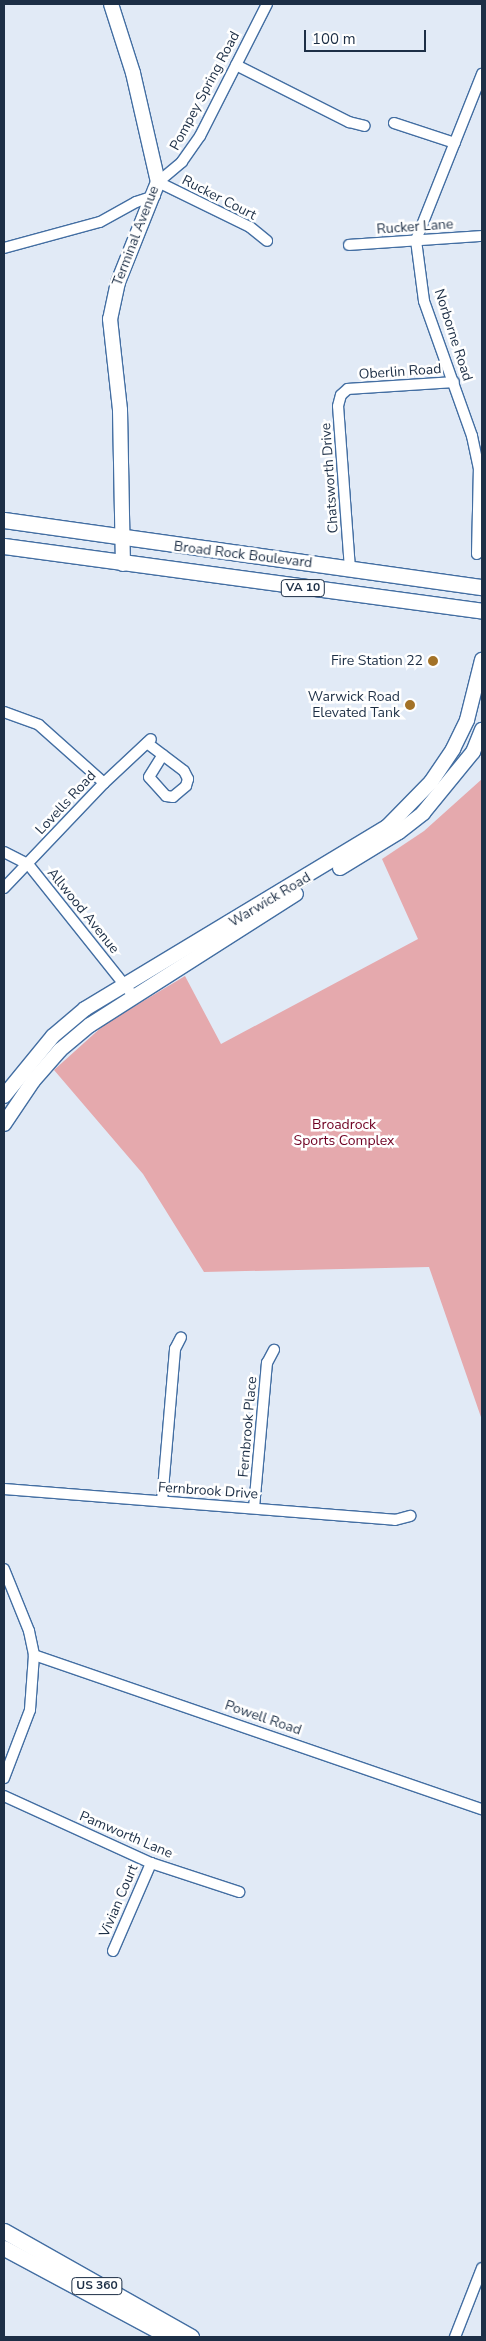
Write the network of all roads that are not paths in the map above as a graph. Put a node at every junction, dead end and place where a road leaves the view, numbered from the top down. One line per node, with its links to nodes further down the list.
1 (110, 4): 8 (main road, Terminal Avenue)
2 (266, 4): 3 (street, Pompey Spring Road)
3 (236, 65): 6 (street); 8 (street, Pompey Spring Road)
4 (482, 74): 7 (street, Norborne Road)
5 (394, 122): 7 (street)
6 (365, 126)
7 (454, 143): 10 (street, Norborne Road)
8 (156, 189): 11 (street, Rucker Court); 13 (street, Pompey Spring Road); 17 (main road, Terminal Avenue)
9 (482, 236): 10 (street, Rucker Lane)
10 (416, 240): 12 (street, Rucker Lane); 14 (street, Norborne Road)
11 (267, 241)
12 (349, 245)
13 (4, 248)
14 (454, 382): 15 (street, Oberlin Road); 19 (street, Norborne Road)
15 (348, 389): 21 (street, Chatsworth Drive)
16 (4, 520): 17 (main road, Broad Rock Boulevard / VA 10)
17 (123, 539): 20 (main road, Terminal Avenue); 21 (main road, Broad Rock Boulevard / VA 10)
18 (4, 546): 20 (main road, Broad Rock Boulevard / VA 10)
19 (477, 554)
20 (123, 564): 23 (main road, Broad Rock Boulevard / VA 10)
21 (350, 569): 22 (main road, Broad Rock Boulevard / VA 10)
22 (482, 587)
23 (482, 611)
24 (482, 660): 32 (main road, Warwick Road)
25 (4, 712): 28 (street)
26 (482, 730): 33 (main road, Warwick Road)
27 (163, 755): 28 (street, Lovells Road)
28 (104, 783): 30 (street, Lovells Road)
29 (4, 852): 30 (street, Allwood Avenue)
30 (28, 864): 31 (street, Lovells Road); 32 (street, Allwood Avenue)
31 (4, 888)
32 (125, 986): 33 (street, Allwood Avenue); 34 (main road, Warwick Road)
33 (134, 998): 35 (main road, Warwick Road)
34 (4, 1096)
35 (4, 1124)
36 (181, 1337): 39 (street)
37 (274, 1350): 40 (street, Fernbrook Place)
38 (4, 1489): 39 (street, Fernbrook Drive)
39 (162, 1501): 40 (street, Fernbrook Drive)
40 (254, 1508): 41 (street, Fernbrook Drive)
41 (410, 1516)
42 (4, 1568): 43 (street)
43 (34, 1655): 44 (street); 46 (street, Powell Road)
44 (4, 1778)
45 (4, 1796): 47 (street, Pamworth Lane)
46 (482, 1808)
47 (151, 1863): 48 (street, Pamworth Lane); 49 (street, Vivian Court)
48 (239, 1892)
49 (113, 1951)
50 (4, 2231): 54 (main road, US 360)
51 (4, 2248): 53 (main road, US 360)
52 (482, 2268): 55 (street)
53 (169, 2337)
54 (191, 2337)
55 (455, 2337)

